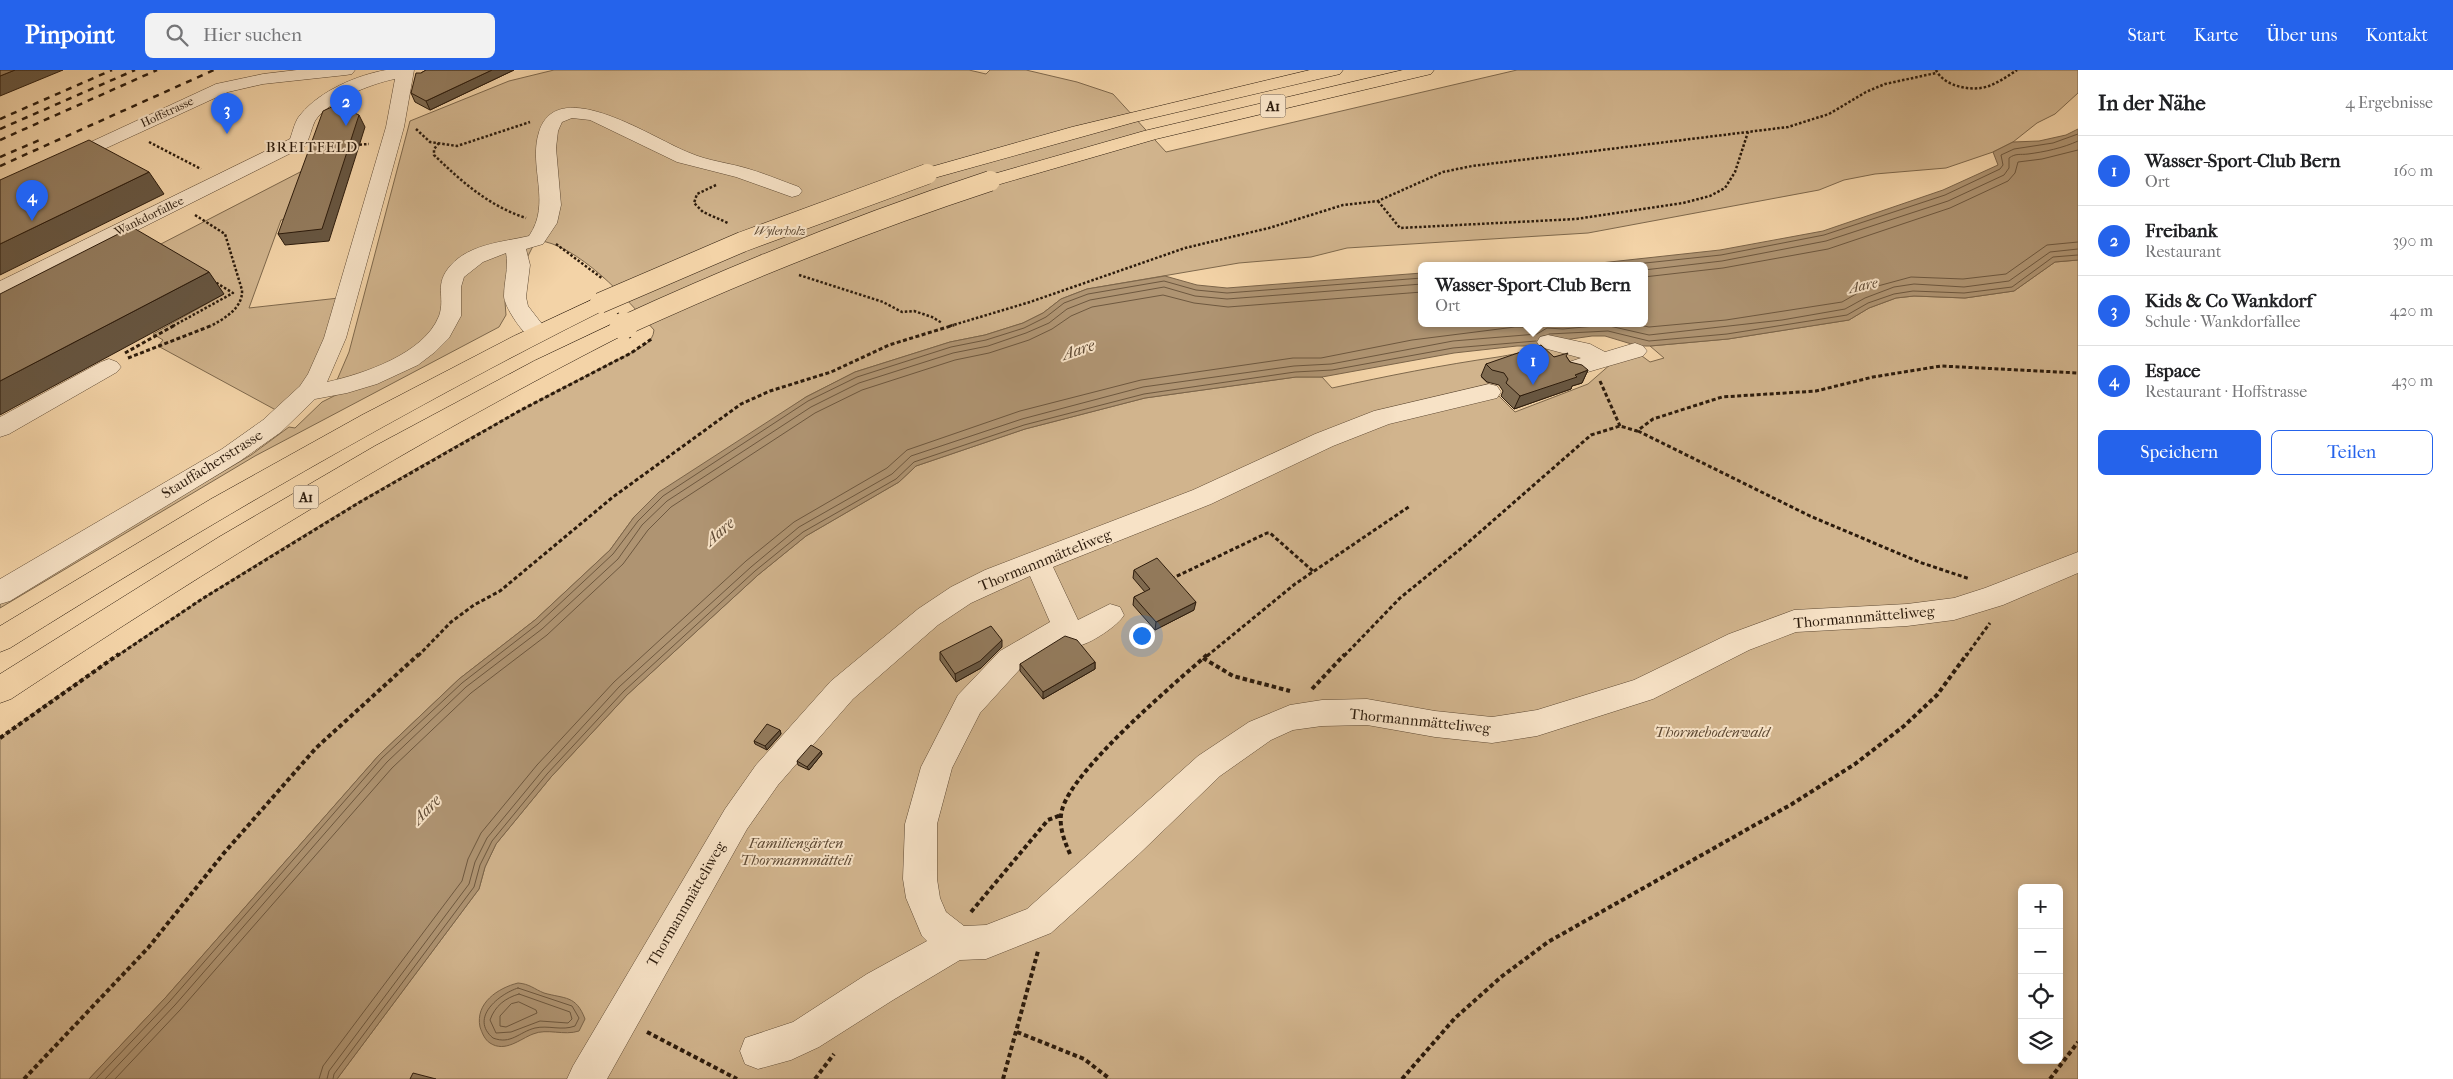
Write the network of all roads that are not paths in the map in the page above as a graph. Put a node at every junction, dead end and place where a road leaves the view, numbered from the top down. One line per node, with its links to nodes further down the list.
1 (346, 70): 5 (street, Hoffstrasse)
2 (1334, 70): 9 (highway, A1, bridge)
3 (1425, 70): 22 (highway, A1, bridge)
4 (404, 71): 8 (street, Wankdorfallee); 13 (street, Stauffacherstrasse)
5 (0, 190)
6 (792, 191): 7 (street)
7 (515, 246): 9 (street); 13 (street)
8 (0, 290)
9 (538, 333): 21 (highway, A1)
10 (1548, 342): 11 (street)
11 (1635, 351)
12 (109, 366): 15 (street)
13 (308, 392): 18 (street, Stauffacherstrasse)
14 (1488, 392): 16 (street, Thormannmätteliweg)
15 (0, 428)
16 (1037, 562): 20 (street); 25 (street, Thormannmätteliweg)
17 (2078, 562): 23 (street, Thormannmätteliweg)
18 (0, 593)
19 (1110, 615): 20 (street)
20 (1065, 628): 23 (street)
21 (0, 640)
22 (0, 690)
23 (953, 941): 24 (street)
24 (758, 1051)
25 (586, 1079)

